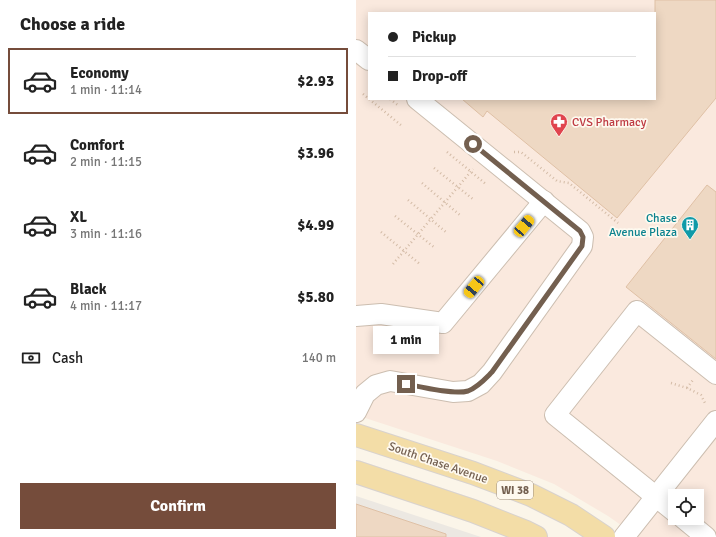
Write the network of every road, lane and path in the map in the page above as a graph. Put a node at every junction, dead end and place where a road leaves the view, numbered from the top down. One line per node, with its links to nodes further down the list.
1 (356, 50): 2 (lane)
2 (368, 59)
3 (363, 94): 4 (path)
4 (368, 98)
5 (370, 100): 7 (path)
6 (419, 100): 17 (lane)
7 (402, 126)
8 (509, 151): 22 (path)
9 (448, 152): 11 (path)
10 (434, 168): 14 (path)
11 (472, 170): 13 (path); 14 (path)
12 (422, 183): 18 (path)
13 (487, 185)
14 (458, 187): 16 (path); 18 (path)
15 (408, 200): 21 (path)
16 (474, 200)
17 (544, 201): 30 (lane); 33 (lane)
18 (444, 202): 20 (path); 21 (path)
19 (395, 216): 25 (path)
20 (461, 216)
21 (431, 219): 24 (path); 25 (path)
22 (618, 223)
23 (381, 232): 27 (path)
24 (447, 233)
25 (418, 234): 26 (path); 27 (path)
26 (435, 248)
27 (404, 250): 28 (path); 29 (path)
28 (393, 264)
29 (421, 264)
30 (356, 316)
31 (716, 374): 37 (lane)
32 (671, 383): 34 (path)
33 (356, 412)
34 (712, 415): 37 (lane)
35 (356, 436): 41 (main road, South Chase Avenue / WI 38)
36 (356, 472): 40 (main road)
37 (656, 497): 38 (lane); 42 (lane)
38 (668, 506)
39 (691, 525): 43 (lane)
40 (536, 537)
41 (604, 537)
42 (624, 537)
43 (706, 537)

